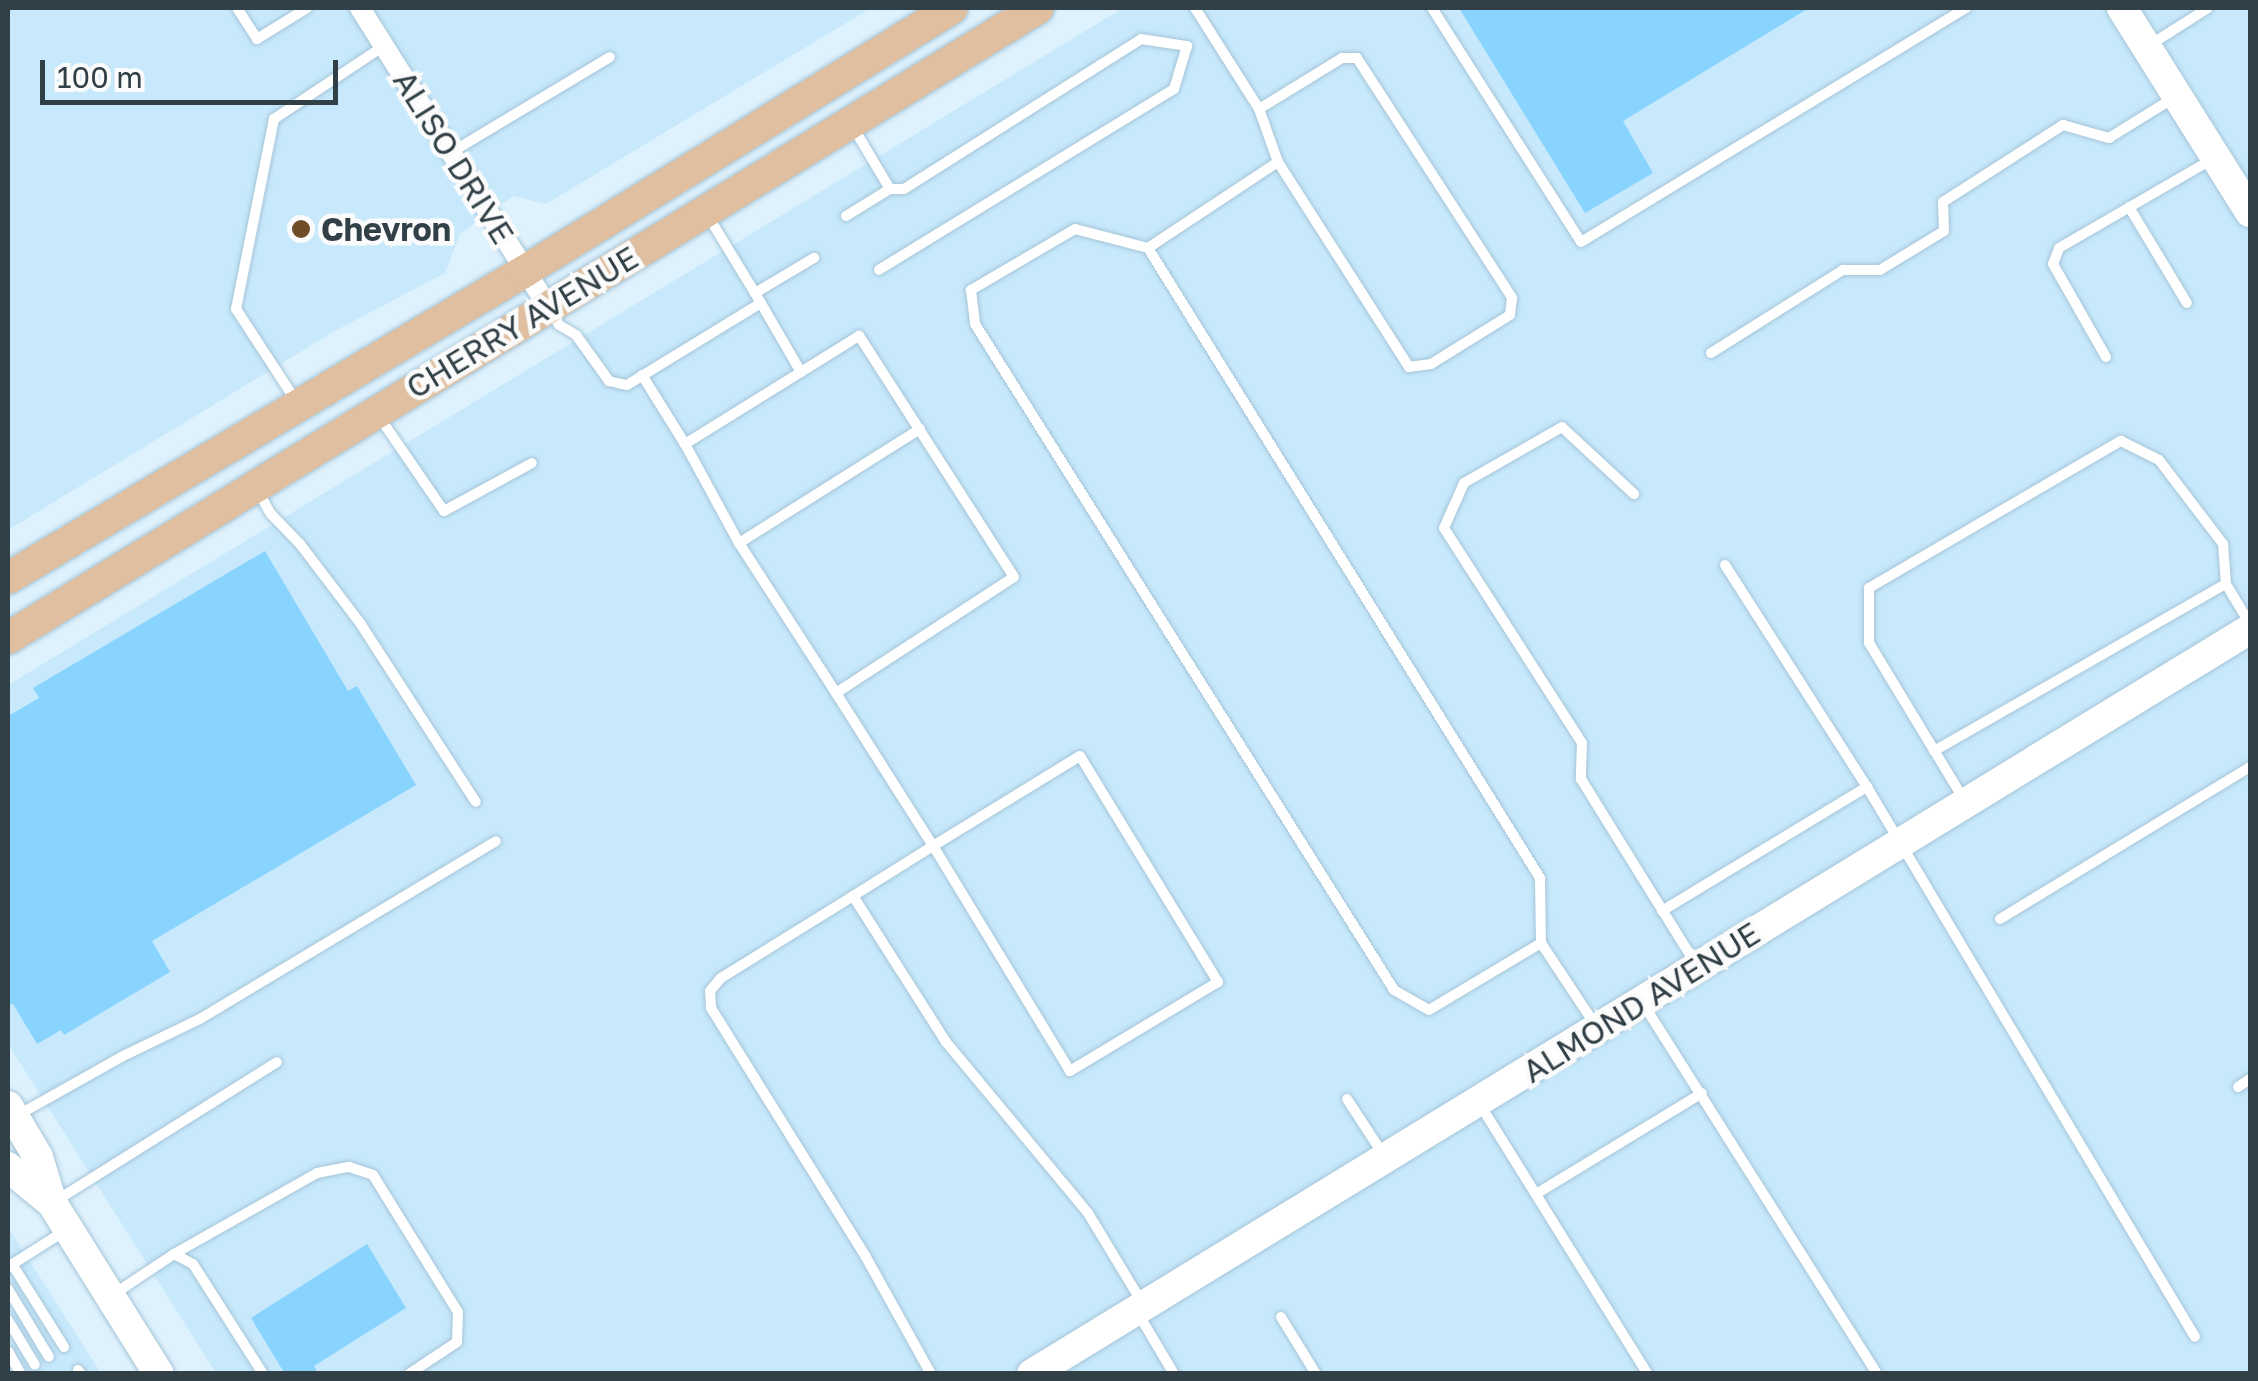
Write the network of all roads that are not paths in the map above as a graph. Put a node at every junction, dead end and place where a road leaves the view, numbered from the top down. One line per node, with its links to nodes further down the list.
1 (237, 8): 2 (lane)
2 (307, 8)
3 (360, 8): 12 (street, ALISO DRIVE)
4 (952, 8): 30 (main road, CHERRY AVENUE)
5 (1038, 8): 18 (main road, CHERRY AVENUE)
6 (1195, 8): 11 (lane)
7 (1432, 8): 8 (lane)
8 (1966, 8)
9 (2122, 8): 14 (street)
10 (2208, 8): 14 (lane)
11 (1210, 32): 13 (lane); 17 (lane)
12 (384, 46): 19 (street, ALISO DRIVE); 38 (lane)
13 (1187, 46): 22 (lane); 29 (lane)
14 (2147, 47): 16 (street)
15 (610, 56): 19 (lane)
16 (2177, 96): 20 (street); 34 (lane)
17 (1259, 109): 21 (lane); 21 (lane)
18 (850, 122): 22 (lane); 24 (main road, CHERRY AVENUE)
19 (451, 152): 30 (street, ALISO DRIVE)
20 (2216, 157): 23 (lane); 25 (street)
21 (1278, 162): 27 (lane)
22 (890, 189): 26 (lane)
23 (2129, 207): 32 (lane); 35 (lane)
24 (706, 211): 31 (lane); 33 (main road, CHERRY AVENUE)
25 (2250, 212)
26 (846, 216)
27 (1148, 248): 63 (lane); 63 (lane)
28 (814, 258): 31 (lane)
29 (879, 270)
30 (525, 271): 33 (street, ALISO DRIVE); 38 (main road, CHERRY AVENUE)
31 (758, 298): 36 (lane); 37 (lane)
32 (2187, 303)
33 (554, 316): 37 (lane); 39 (main road, CHERRY AVENUE)
34 (1711, 353)
35 (2106, 356)
36 (801, 372): 40 (lane); 41 (lane)
37 (642, 375): 41 (lane)
38 (299, 406): 47 (main road, CHERRY AVENUE)
39 (375, 410): 42 (lane); 43 (main road, CHERRY AVENUE)
40 (920, 429): 45 (lane); 51 (lane)
41 (685, 444): 45 (lane)
42 (532, 463)
43 (255, 486): 50 (main road, CHERRY AVENUE); 55 (lane)
44 (1634, 494): 61 (lane)
45 (740, 543): 51 (lane)
46 (1725, 565): 54 (lane)
47 (8, 578)
48 (2226, 584): 49 (lane); 52 (lane); 52 (lane)
49 (2250, 627): 56 (street, ALMOND AVENUE)
50 (8, 638)
51 (836, 692): 59 (lane)
52 (1934, 751): 56 (lane)
53 (2250, 767): 62 (lane)
54 (1868, 788): 58 (lane); 61 (lane)
55 (476, 802)
56 (1966, 803): 58 (street, ALMOND AVENUE)
57 (496, 841): 73 (lane)
58 (1899, 844): 64 (street, ALMOND AVENUE); 85 (lane)
59 (933, 846): 59 (lane); 60 (lane)
60 (853, 896): 82 (lane); 94 (lane)
61 (1662, 911): 64 (lane)
62 (2000, 919)
63 (1541, 944): 66 (lane)
64 (1698, 966): 65 (street, ALMOND AVENUE)
65 (1642, 1001): 66 (street, ALMOND AVENUE); 70 (lane)
66 (1597, 1028): 72 (street, ALMOND AVENUE)
67 (278, 1062): 77 (lane)
68 (2250, 1079): 69 (lane)
69 (2238, 1087)
70 (1702, 1093): 76 (lane); 99 (lane)
71 (1347, 1099): 74 (lane)
72 (1478, 1102): 74 (street, ALMOND AVENUE); 76 (lane)
73 (11, 1111): 77 (street)
74 (1386, 1159): 82 (street, ALMOND AVENUE)
75 (8, 1167): 77 (street)
76 (1536, 1194): 98 (lane)
77 (60, 1216): 79 (lane); 81 (street)
78 (174, 1254): 81 (lane); 92 (lane); 93 (lane)
79 (10, 1266): 86 (lane)
80 (8, 1289): 88 (lane)
81 (110, 1296): 91 (street)
82 (1140, 1307): 95 (street, ALMOND AVENUE); 96 (lane)
83 (1282, 1317): 97 (lane)
84 (8, 1320): 89 (lane)
85 (2195, 1337)
86 (64, 1347)
87 (8, 1351): 90 (lane)
88 (49, 1356)
89 (36, 1365)
90 (21, 1374)
91 (159, 1374)
92 (263, 1374)
93 (409, 1374)
94 (932, 1374)
95 (1032, 1374)
96 (1174, 1374)
97 (1316, 1374)
98 (1648, 1374)
99 (1878, 1374)

